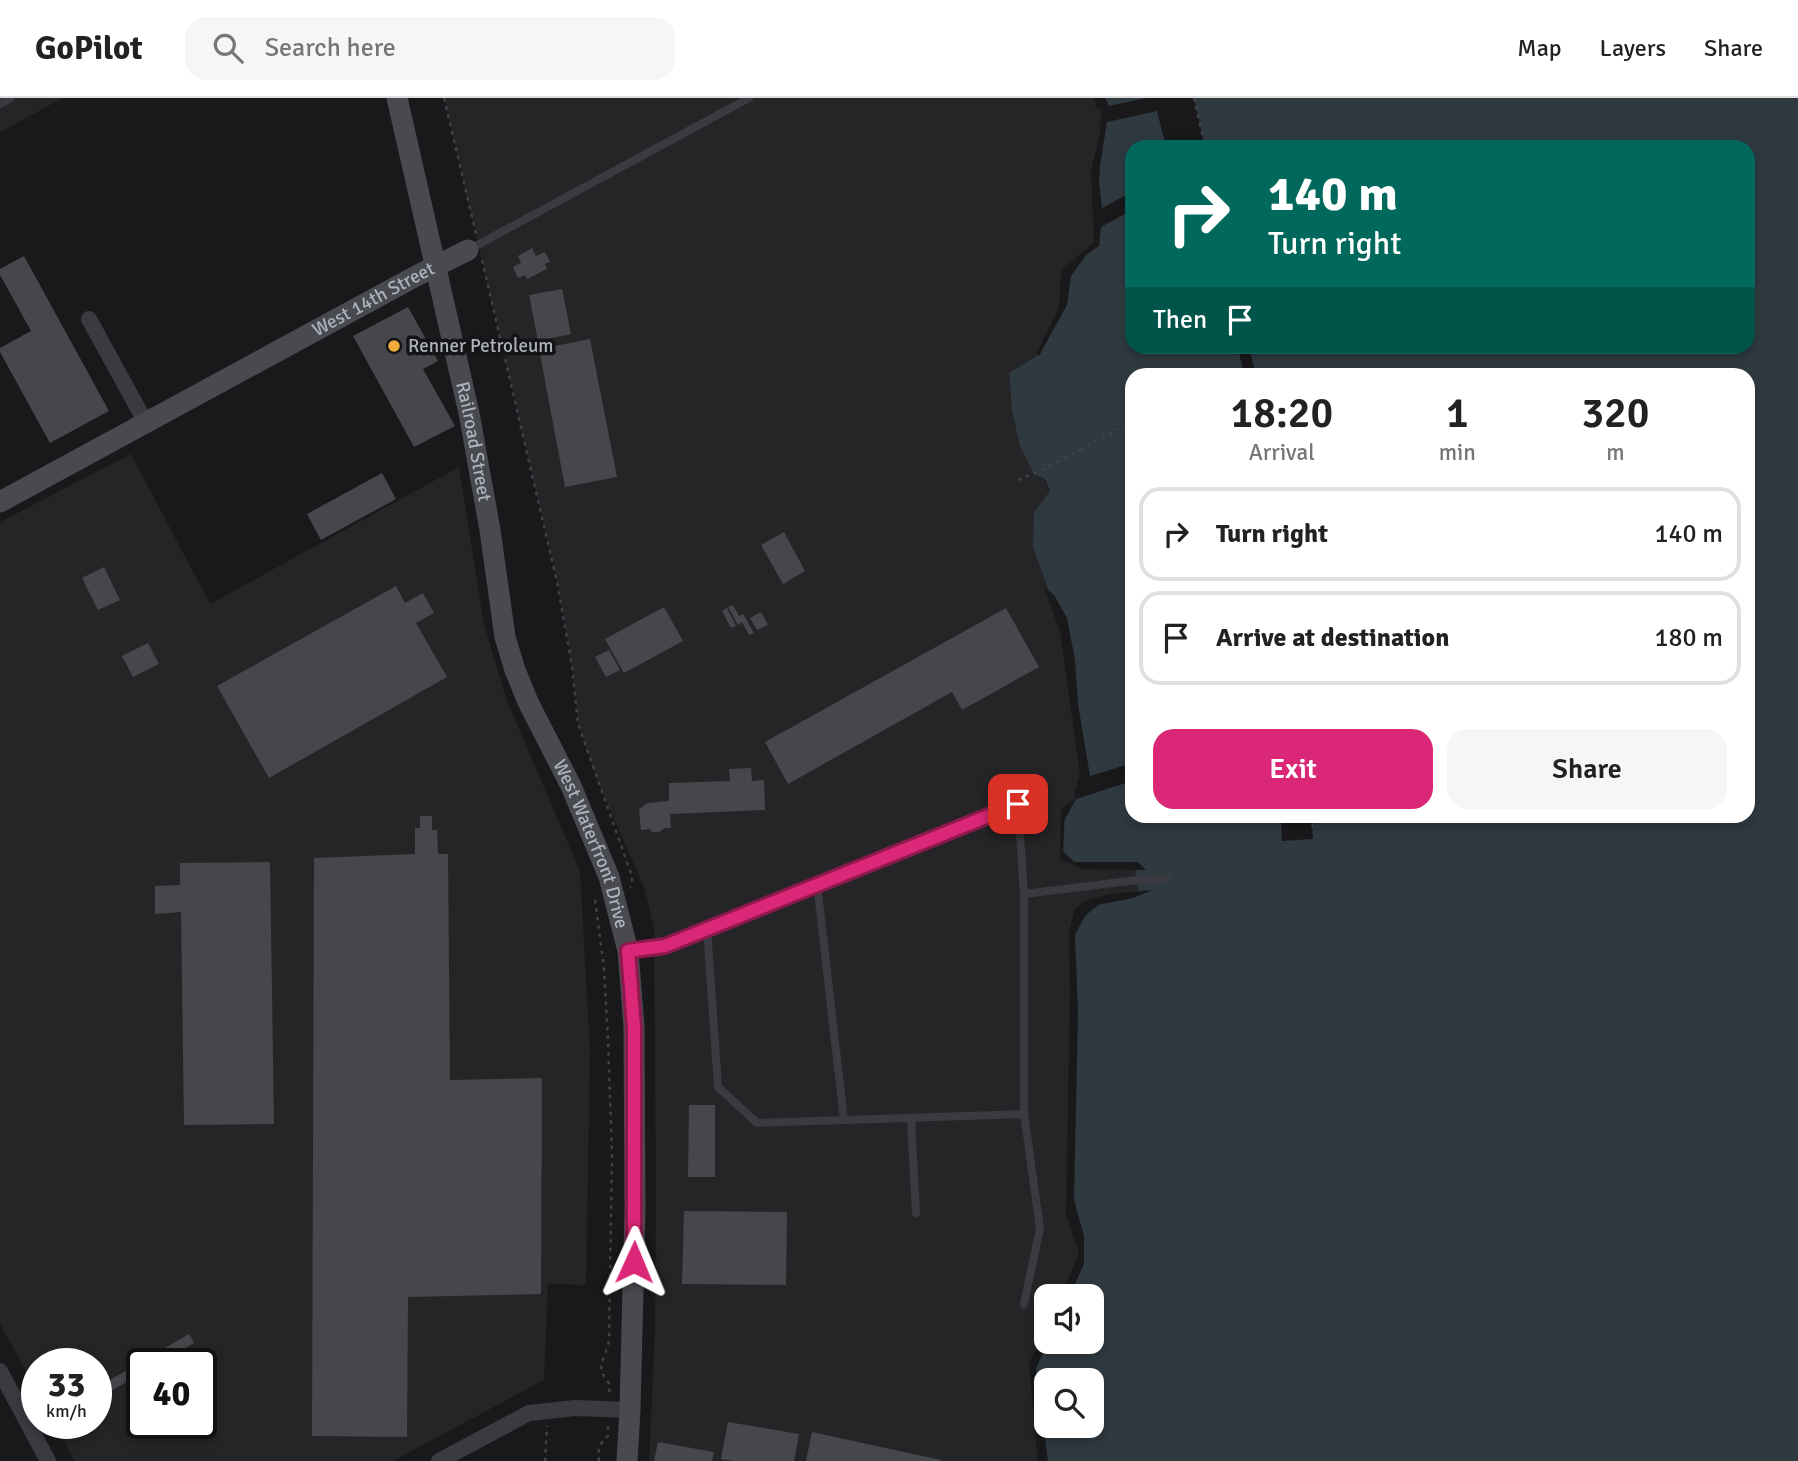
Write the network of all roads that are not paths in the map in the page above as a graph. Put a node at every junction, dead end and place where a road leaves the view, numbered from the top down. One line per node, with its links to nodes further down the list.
1 (11, 98): 4 (lane)
2 (397, 98): 6 (street, Railroad Street)
3 (749, 98): 5 (lane, West 14th Street)
4 (0, 104)
5 (468, 250): 6 (street, West 14th Street)
6 (436, 266): 8 (street, West 14th Street); 10 (street, Railroad Street)
7 (89, 319): 8 (street)
8 (146, 423): 9 (street, West 14th Street)
9 (0, 502)
10 (547, 741): 15 (street, West Waterfront Drive)
11 (1168, 879): 13 (lane)
12 (817, 884): 13 (lane); 14 (lane); 18 (lane)
13 (1024, 894): 16 (lane)
14 (707, 929): 15 (lane); 18 (lane)
15 (628, 951): 22 (street, West Waterfront Drive)
16 (1024, 1114): 17 (lane); 20 (lane)
17 (911, 1118): 18 (lane); 19 (lane)
18 (844, 1120)
19 (916, 1213)
20 (1024, 1304)
21 (0, 1371): 23 (street)
22 (630, 1410): 24 (street); 25 (street, West Waterfront Drive)
23 (48, 1461)
24 (439, 1461)
25 (626, 1461)

